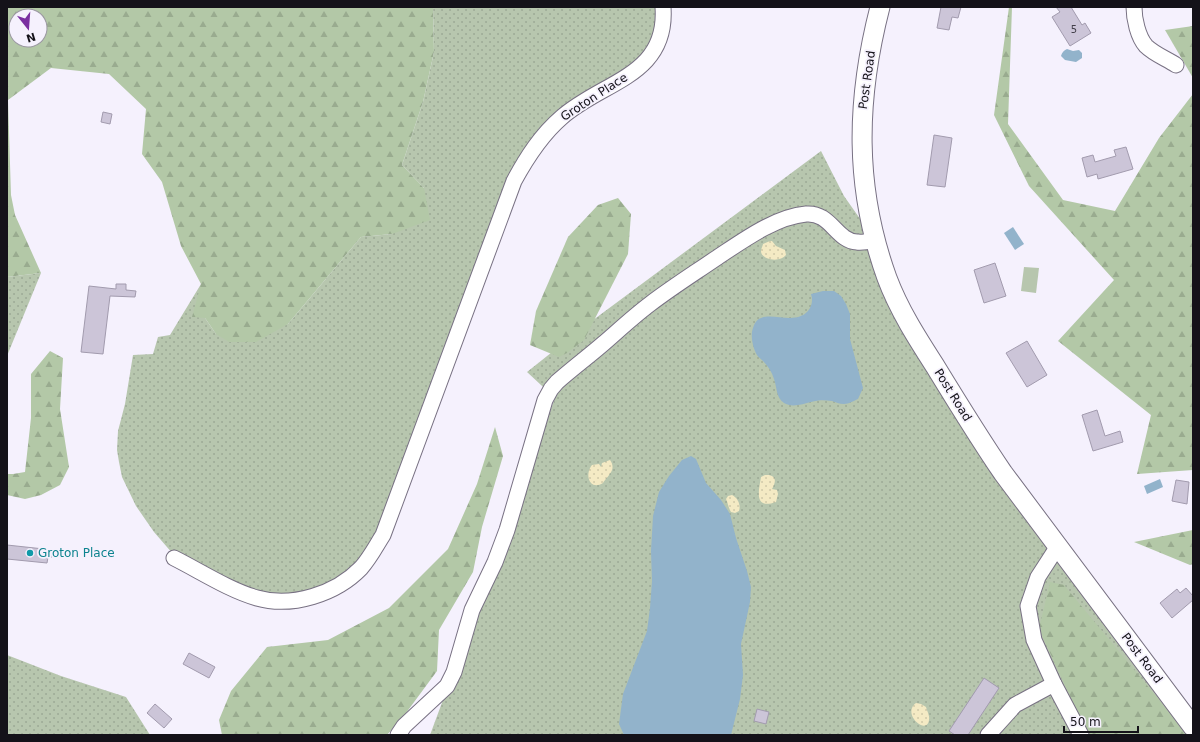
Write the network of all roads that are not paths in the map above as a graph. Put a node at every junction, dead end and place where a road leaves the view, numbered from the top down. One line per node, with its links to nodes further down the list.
1 (663, 7): 7 (street, Groton Place)
2 (880, 7): 5 (main road, Post Road)
3 (1134, 7): 4 (street)
4 (1176, 65)
5 (875, 240): 6 (main road, Post Road); 10 (street)
6 (1058, 546): 8 (street); 9 (main road, Post Road)
7 (174, 558)
8 (1054, 684): 11 (street); 12 (street)
9 (1193, 727)
10 (398, 735)
11 (988, 735)
12 (1082, 735)

